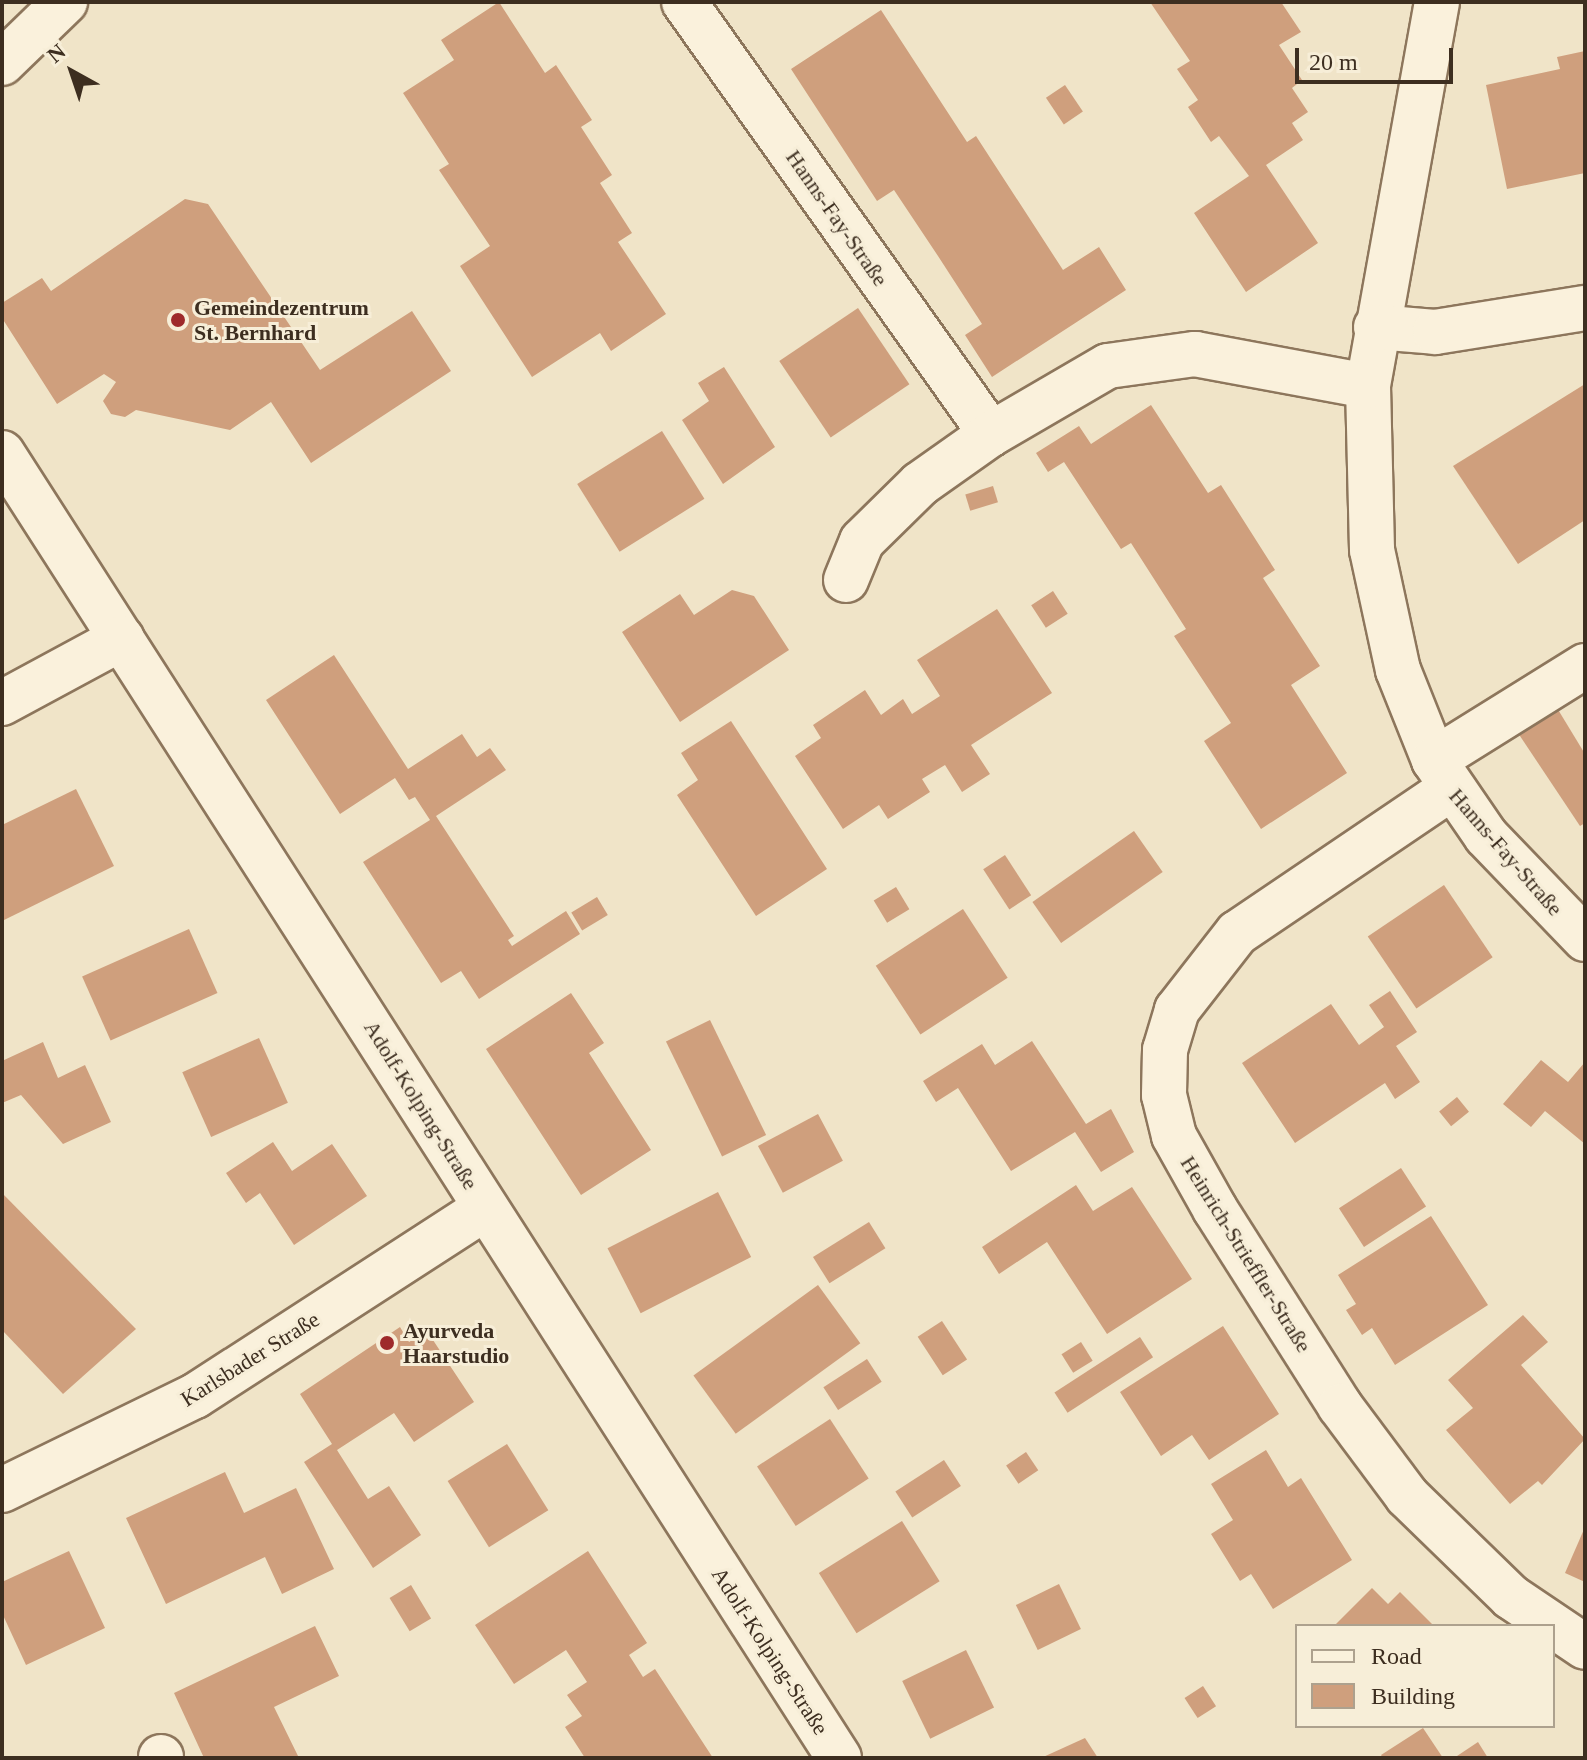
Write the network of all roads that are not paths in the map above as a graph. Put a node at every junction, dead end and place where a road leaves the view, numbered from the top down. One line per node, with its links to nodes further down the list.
1 (57, 2): 5 (street)
2 (65, 2): 6 (street)
3 (684, 2): 10 (street, Hanns-Fay-Straße)
4 (1437, 2): 8 (street, Hanns-Fay-Straße)
5 (2, 29)
6 (2, 63)
7 (1585, 308): 8 (street)
8 (1376, 327): 9 (street, Hanns-Fay-Straße)
9 (1368, 386): 10 (street); 16 (street, Hanns-Fay-Straße)
10 (991, 434): 12 (street)
11 (2, 453): 13 (street, Adolf-Kolping-Straße)
12 (846, 580)
13 (122, 638): 15 (street); 18 (street, Adolf-Kolping-Straße)
14 (1585, 666): 16 (street)
15 (2, 703)
16 (1442, 775): 17 (street, Hanns-Fay-Straße); 20 (street, Heinrich-Strieffler-Straße)
17 (1585, 939)
18 (486, 1208): 19 (street, Karlsbader Straße); 23 (street, Adolf-Kolping-Straße)
19 (2, 1490)
20 (1551, 1624)
21 (1555, 1627): 22 (street, Heinrich-Strieffler-Straße)
22 (1585, 1647)
23 (839, 1758)

